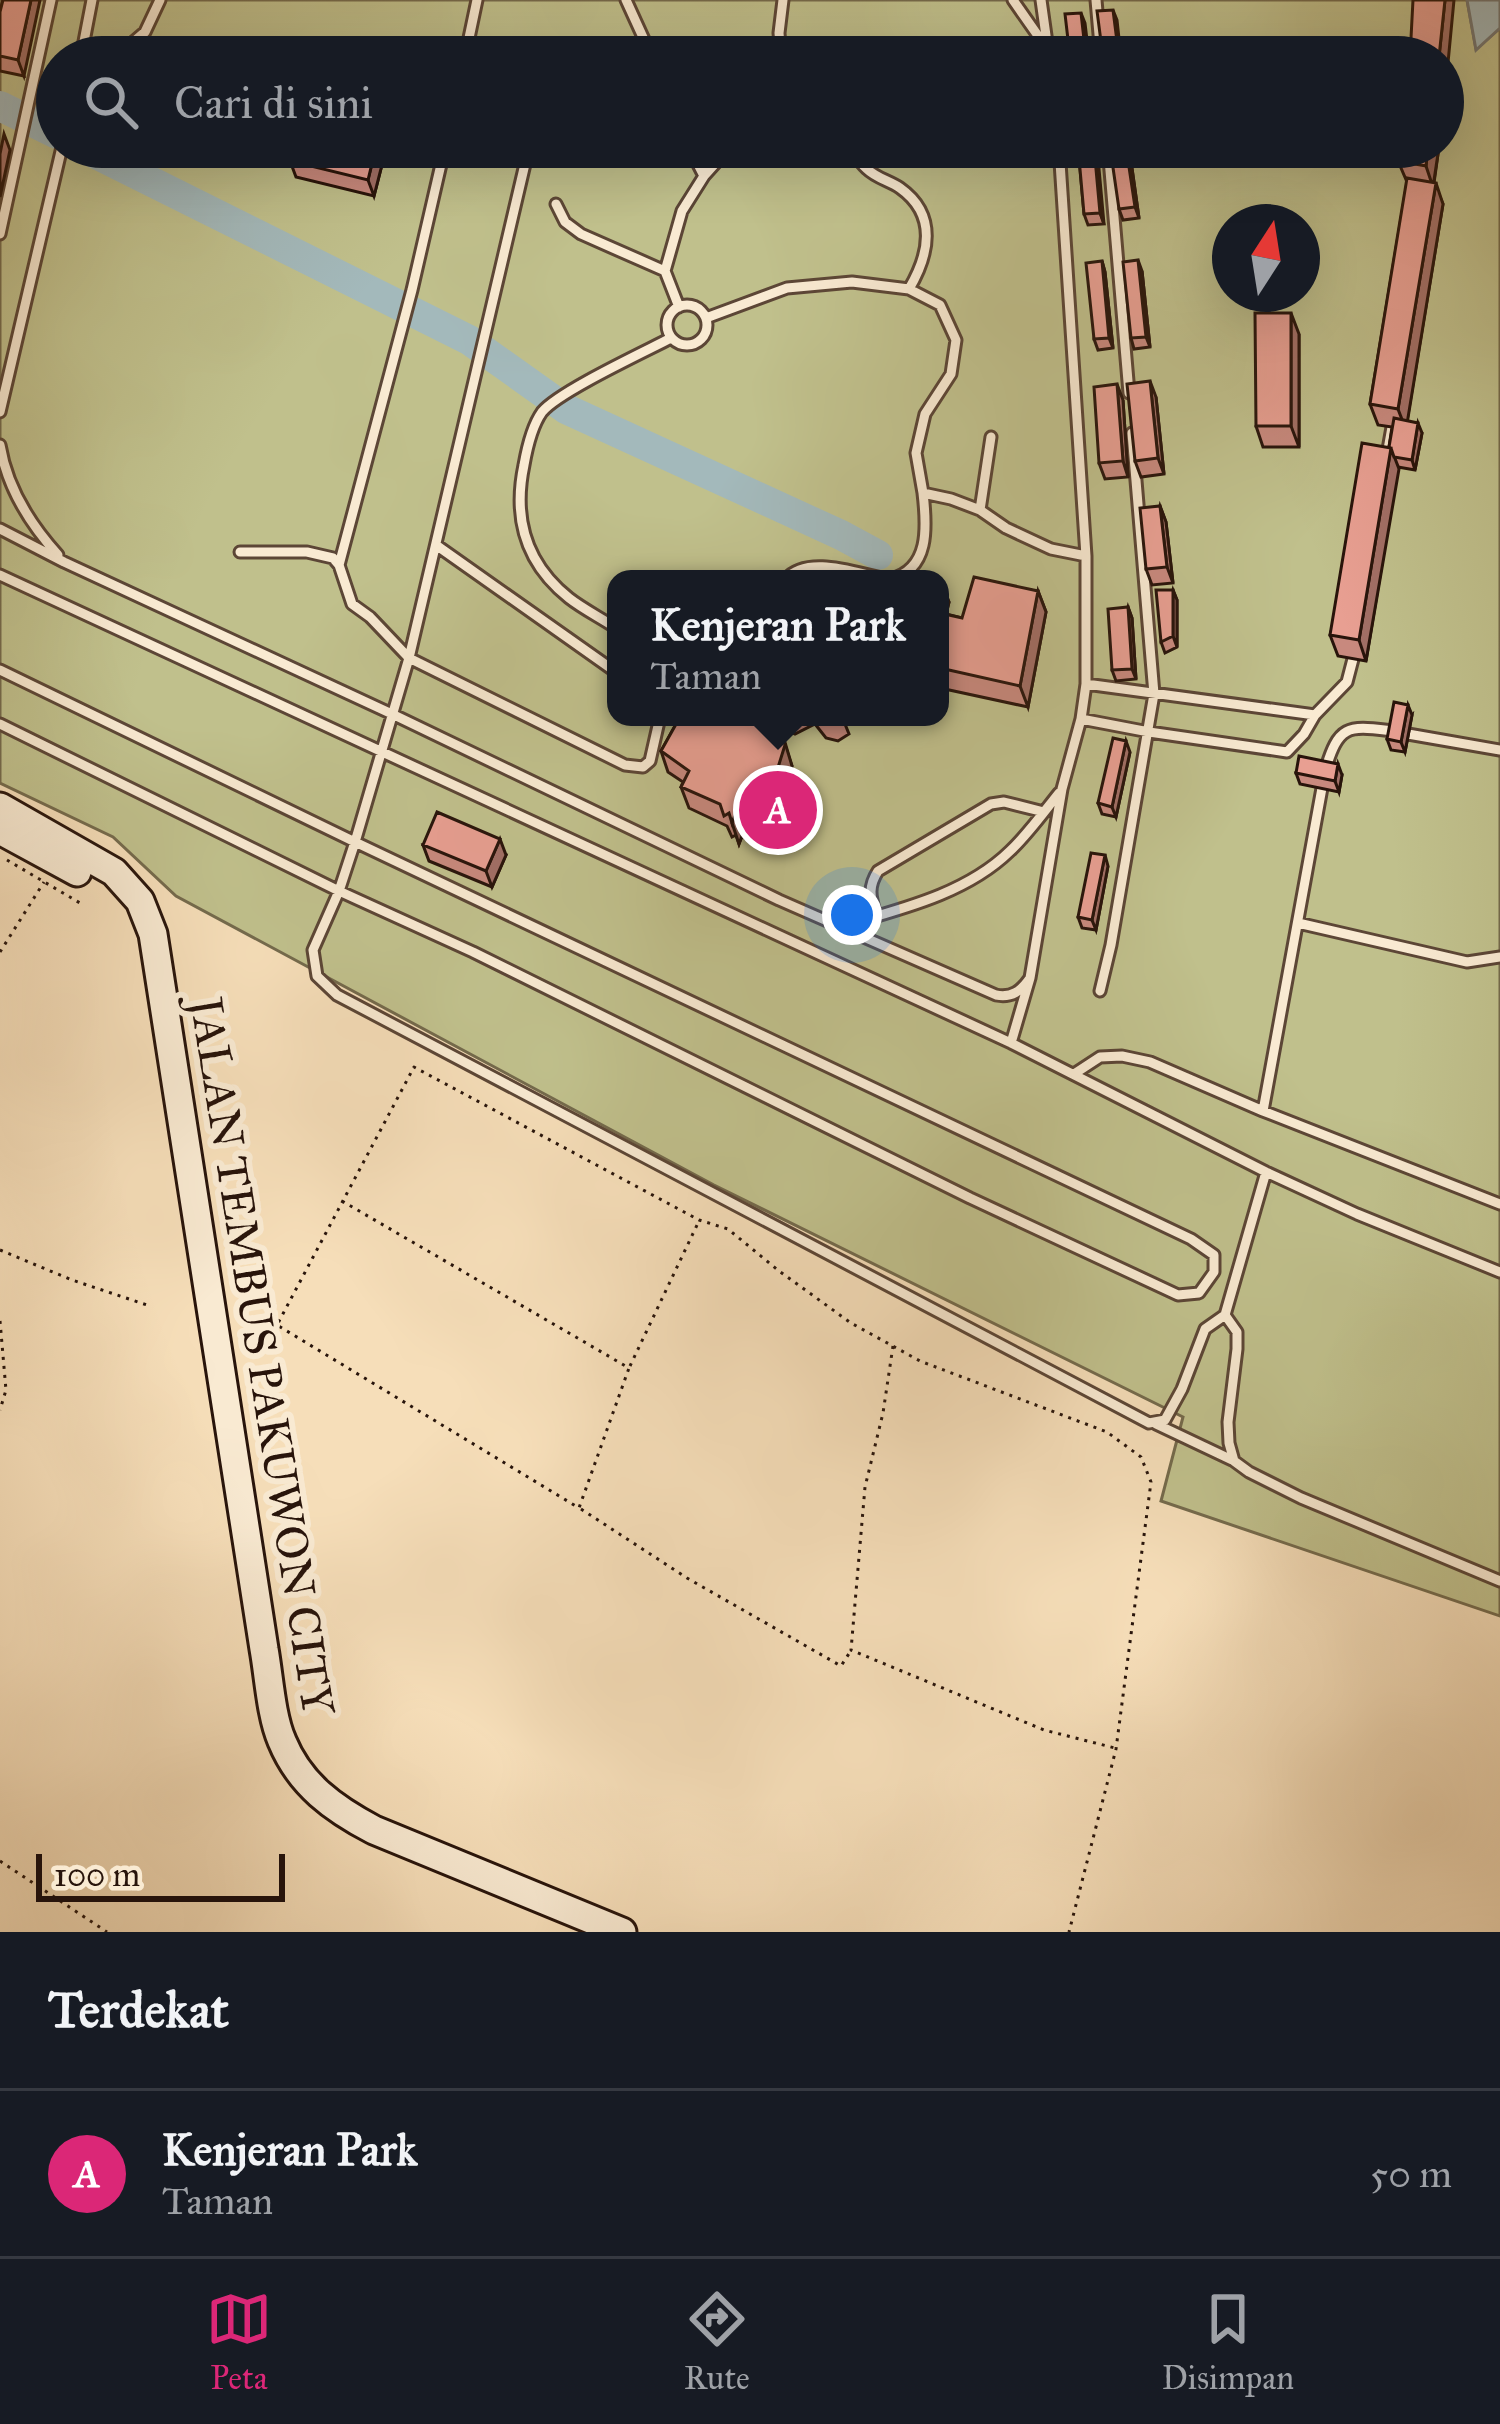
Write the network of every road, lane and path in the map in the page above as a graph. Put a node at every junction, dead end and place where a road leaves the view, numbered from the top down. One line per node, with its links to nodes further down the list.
1 (51, 0): 10 (lane)
2 (92, 0): 11 (lane)
3 (160, 0): 12 (lane)
4 (477, 0): 13 (lane)
5 (626, 0): 14 (lane)
6 (783, 0): 15 (lane)
7 (1013, 0): 16 (lane)
8 (1041, 0): 17 (lane)
9 (1096, 0): 18 (lane)
10 (43, 36)
11 (85, 36)
12 (140, 36)
13 (469, 36)
14 (642, 36)
15 (779, 36)
16 (1037, 36)
17 (1046, 36)
18 (1099, 36)
19 (36, 70): 30 (lane)
20 (57, 168): 37 (lane)
21 (440, 168): 50 (lane)
22 (524, 168): 46 (lane)
23 (700, 168): 28 (lane)
24 (712, 168): 28 (lane)
25 (866, 168): 32 (lane)
26 (1061, 168): 48 (lane)
27 (1110, 168): 36 (lane)
28 (704, 176): 31 (lane)
29 (556, 204): 31 (lane)
30 (0, 235)
31 (664, 271): 33 (lane)
32 (909, 289): 34 (lane); 43 (lane)
33 (679, 307): 34 (lane); 35 (lane)
34 (706, 318): 35 (lane)
35 (671, 338): 55 (lane)
36 (1130, 404)
37 (0, 412)
38 (1132, 427): 61 (lane)
39 (1392, 427): 42 (lane)
40 (991, 437): 44 (lane)
41 (0, 445): 49 (lane)
42 (1385, 466)
43 (923, 493): 44 (lane); 53 (lane)
44 (980, 510): 48 (lane)
45 (0, 529): 49 (lane)
46 (436, 545): 56 (lane); 58 (lane)
47 (240, 552): 50 (lane)
48 (1086, 556): 60 (lane)
49 (64, 562): 62 (lane)
50 (339, 565): 56 (lane)
51 (797, 570): 52 (lane)
52 (836, 570)
53 (911, 570)
54 (0, 575): 71 (lane)
55 (607, 622)
56 (409, 658): 62 (lane); 66 (lane)
57 (1353, 659): 63 (lane)
58 (607, 666)
59 (0, 670): 78 (lane)
60 (1086, 684): 61 (lane); 64 (lane)
61 (1154, 694): 63 (lane); 68 (lane)
62 (392, 714): 71 (lane); 85 (lane)
63 (1316, 716): 68 (lane)
64 (1081, 718): 68 (lane); 74 (lane)
65 (0, 724): 81 (lane)
66 (658, 726)
67 (1394, 731): 72 (lane)
68 (1149, 732): 89 (lane)
69 (1408, 734): 70 (lane)
70 (1500, 750)
71 (381, 754): 78 (lane); 90 (lane)
72 (1324, 771)
73 (1322, 788): 84 (lane)
74 (1062, 789): 76 (lane); 88 (lane)
75 (0, 807): 114 (street, JALAN TEMBUS PAKUWON CITY)
76 (1044, 812): 83 (lane); 83 (lane)
77 (0, 830): 113 (street, JALAN TEMBUS PAKUWON CITY)
78 (356, 842): 81 (lane); 81 (lane)
79 (0, 857): 80 (path)
80 (45, 882): 82 (path); 86 (path)
81 (339, 891): 105 (lane)
82 (80, 903)
83 (876, 916): 85 (lane)
84 (1298, 922): 87 (lane); 92 (lane)
85 (839, 927): 88 (lane)
86 (0, 952)
87 (1500, 957)
88 (1030, 978): 90 (lane)
89 (1100, 991)
90 (1011, 1043): 91 (lane)
91 (1074, 1074): 92 (lane); 93 (lane)
92 (1263, 1112): 95 (lane)
93 (1266, 1172): 98 (lane); 100 (lane)
94 (342, 1201): 96 (path); 103 (path); 107 (path)
95 (1500, 1204)
96 (699, 1220): 102 (path); 103 (path)
97 (0, 1250): 99 (path)
98 (1500, 1272)
99 (150, 1306)
100 (1225, 1315): 105 (lane); 106 (lane)
101 (0, 1321): 104 (path)
102 (893, 1346): 109 (path); 110 (path)
103 (629, 1368): 107 (path)
104 (0, 1410)
105 (1156, 1424): 106 (lane)
106 (1234, 1461): 108 (lane)
107 (579, 1508): 109 (path)
108 (1500, 1581)
109 (851, 1650): 110 (path)
110 (1116, 1749): 115 (path)
111 (0, 1861): 112 (path)
112 (107, 1932)
113 (582, 1932)
114 (622, 1932)
115 (1069, 1932)

